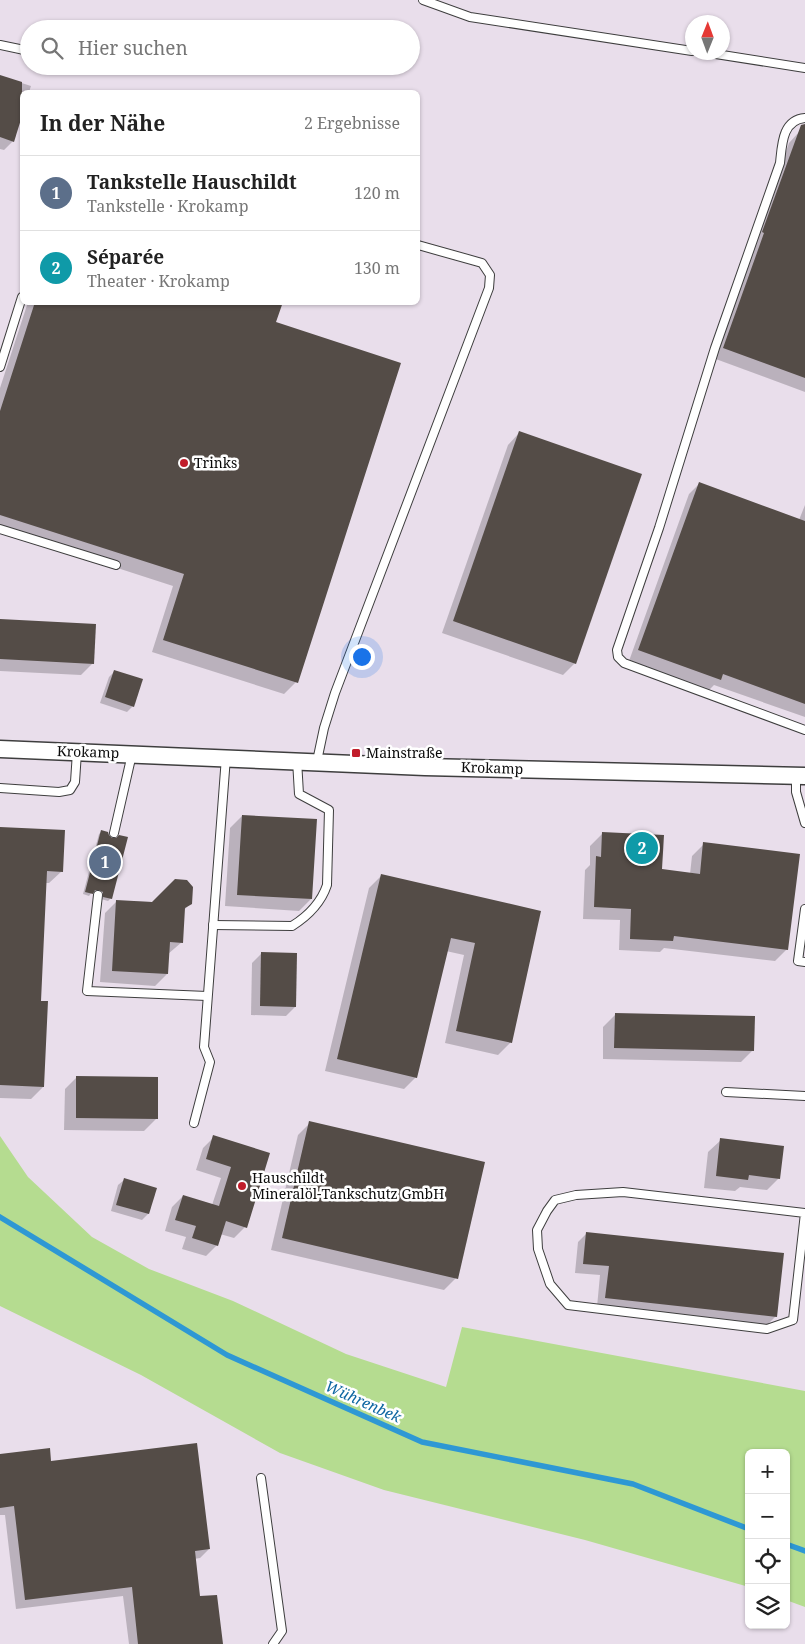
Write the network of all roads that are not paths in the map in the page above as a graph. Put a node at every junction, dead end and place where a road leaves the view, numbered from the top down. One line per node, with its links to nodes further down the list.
1 (423, 0): 4 (lane)
2 (0, 45): 3 (lane)
3 (20, 49)
4 (685, 50)
5 (730, 56): 6 (lane)
6 (805, 68)
7 (805, 118): 13 (lane)
8 (420, 245): 19 (lane)
9 (20, 303): 10 (lane)
10 (0, 366)
11 (0, 529): 12 (lane)
12 (116, 565)
13 (805, 730)
14 (0, 749): 15 (street, Krokamp)
15 (77, 752): 16 (street, Krokamp); 21 (lane)
16 (132, 754): 17 (street, Krokamp); 23 (lane)
17 (226, 757): 18 (street, Krokamp); 26 (lane)
18 (297, 760): 19 (street, Krokamp); 26 (lane)
19 (317, 761): 20 (street, Krokamp)
20 (801, 776): 22 (lane)
21 (0, 788)
22 (805, 824)
23 (114, 834)
24 (98, 895): 28 (lane)
25 (805, 909): 27 (lane)
26 (213, 925): 28 (lane)
27 (805, 962)
28 (207, 996): 31 (lane)
29 (726, 1092): 30 (lane)
30 (805, 1096)
31 (194, 1123)
32 (805, 1214): 32 (lane)
33 (261, 1478): 34 (lane)
34 (274, 1644)

